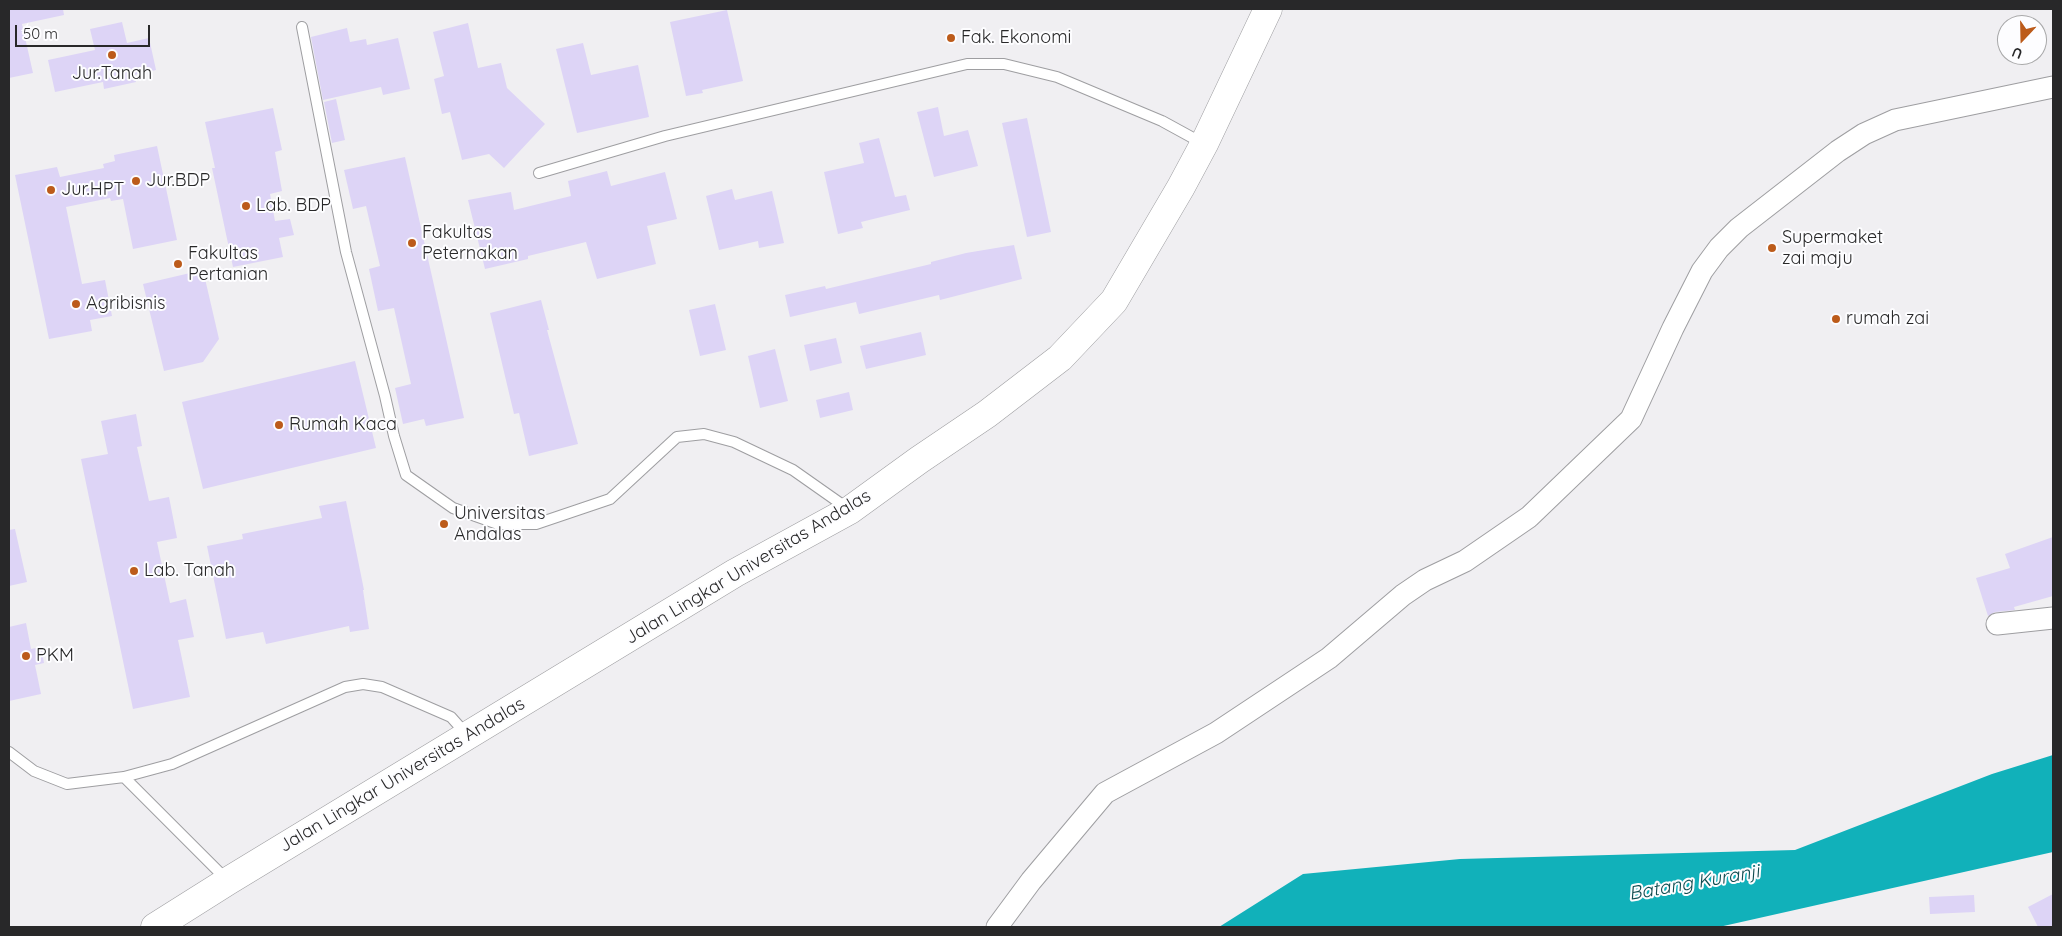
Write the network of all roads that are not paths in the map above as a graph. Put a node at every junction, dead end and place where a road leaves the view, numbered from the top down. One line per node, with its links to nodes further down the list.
1 (1268, 9): 4 (street, Jalan Lingkar Universitas Andalas)
2 (302, 26): 6 (lane)
3 (2053, 87): 14 (street)
4 (1204, 144): 5 (lane); 6 (street, Jalan Lingkar Universitas Andalas)
5 (539, 173)
6 (850, 510): 9 (street, Jalan Lingkar Universitas Andalas)
7 (2053, 618): 8 (street)
8 (1996, 624)
9 (468, 736): 11 (lane); 12 (street, Jalan Lingkar Universitas Andalas)
10 (9, 752): 11 (lane)
11 (124, 777): 12 (lane)
12 (228, 881): 13 (street, Jalan Lingkar Universitas Andalas)
13 (155, 927)
14 (997, 927)

